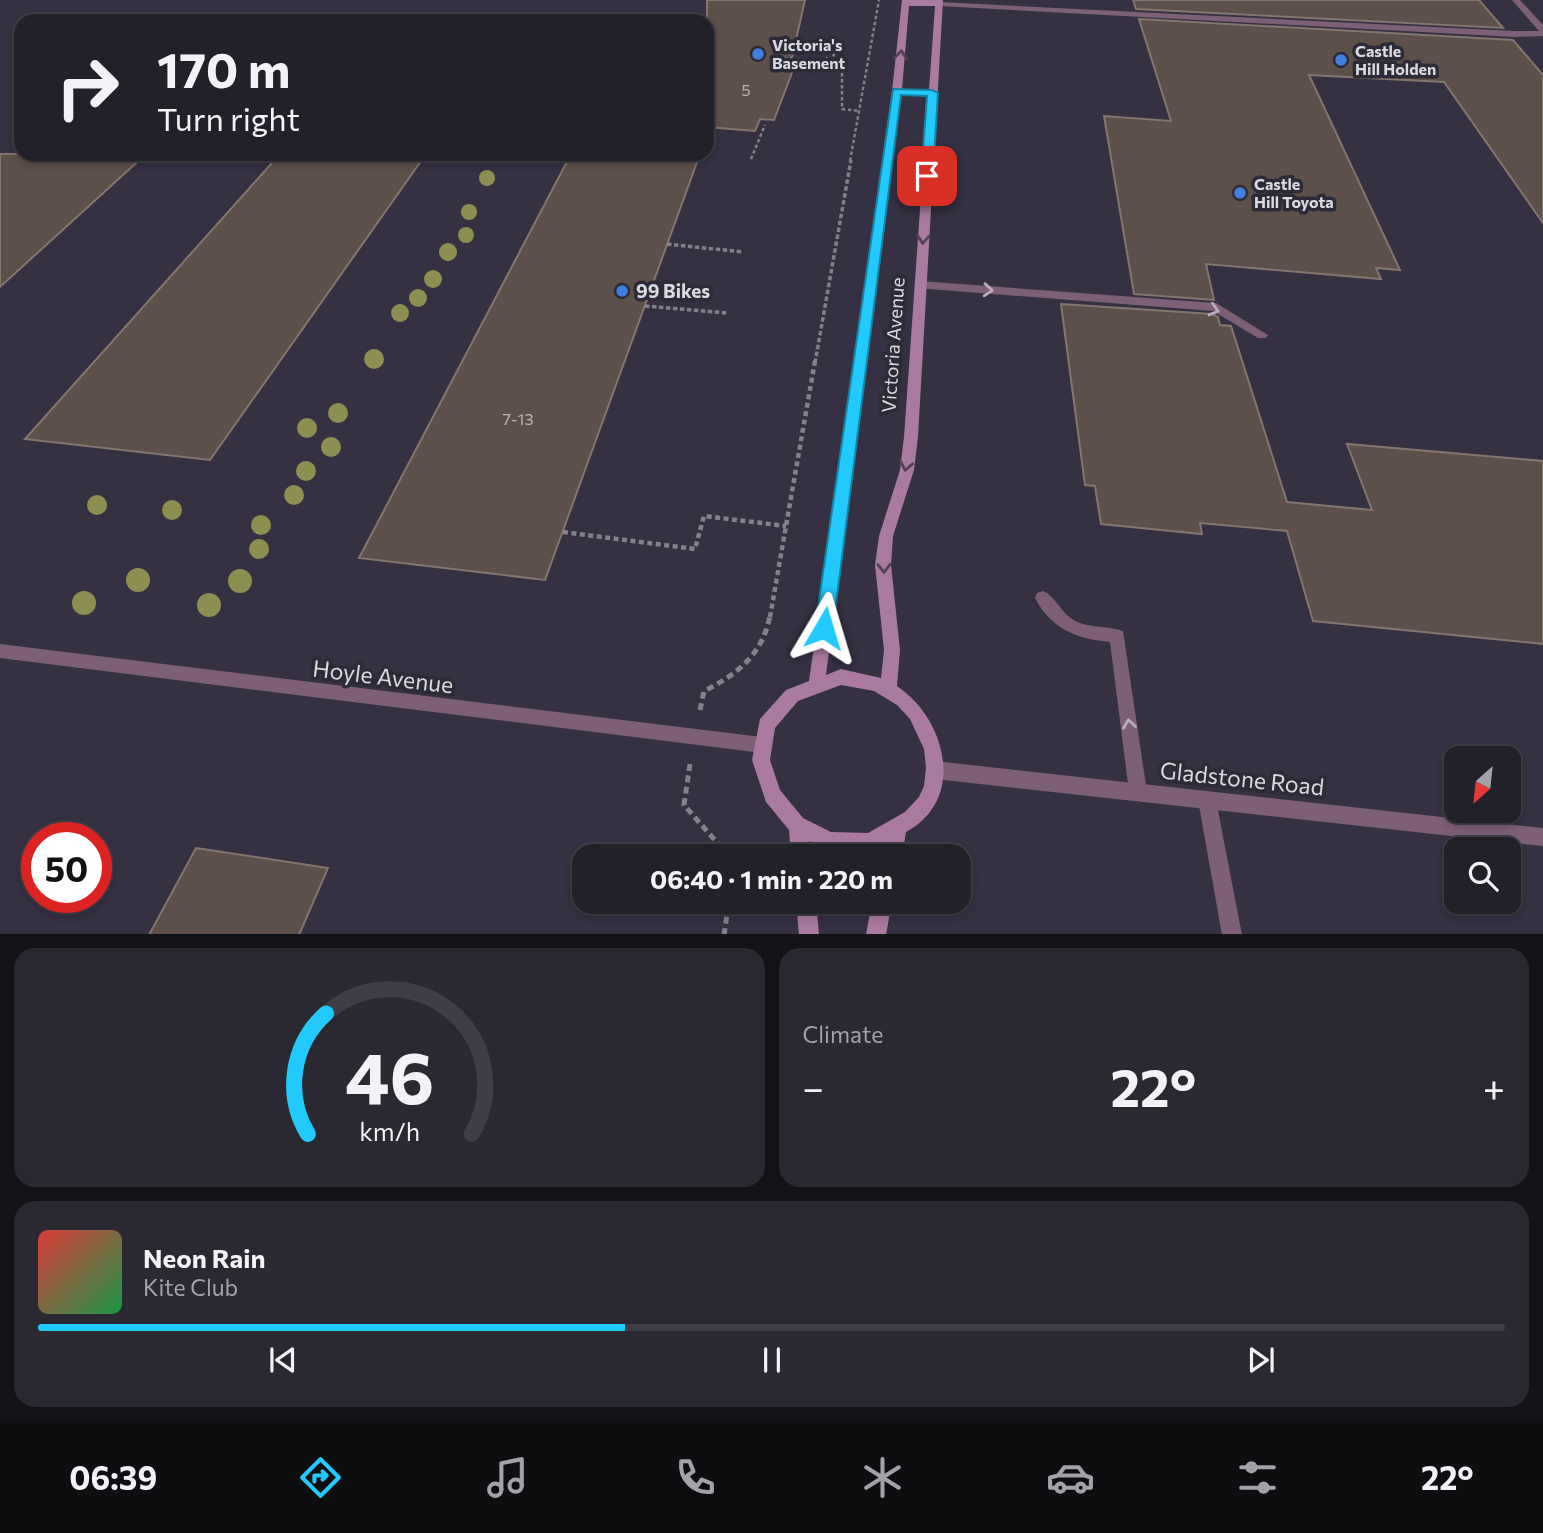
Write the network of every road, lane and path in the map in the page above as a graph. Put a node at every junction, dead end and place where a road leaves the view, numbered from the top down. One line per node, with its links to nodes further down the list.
1 (880, 0): 9 (path)
2 (1516, 0): 5 (street)
3 (906, 1): 4 (main road); 7 (main road, Victoria Avenue, one-way to 3)
4 (939, 2): 5 (street); 8 (main road, Victoria Avenue)
5 (1543, 32)
6 (784, 58): 9 (path)
7 (897, 91): 8 (main road); 22 (main road, Victoria Avenue)
8 (932, 93): 14 (main road, Victoria Avenue, one-way to 14)
9 (860, 111): 18 (path)
10 (765, 125): 11 (path)
11 (751, 159)
12 (667, 244): 13 (path)
13 (743, 252)
14 (920, 285): 17 (street, one-way to 17); 23 (main road, Victoria Avenue, one-way to 23)
15 (645, 306): 16 (path)
16 (727, 313)
17 (1262, 335)
18 (786, 526): 19 (path); 24 (path)
19 (563, 531)
20 (1043, 598): 27 (street, one-way to 20)
21 (0, 651): 25 (street, Hoyle Avenue)
22 (817, 681): 23 (main road); 25 (main road)
23 (888, 689): 26 (main road)
24 (704, 691)
25 (762, 745): 30 (main road)
26 (935, 770): 27 (street, Gladstone Road); 31 (main road)
27 (1138, 792): 28 (street, Gladstone Road)
28 (1207, 800): 32 (street, Gladstone Road); 42 (street)
29 (684, 805): 33 (path)
30 (798, 827): 31 (main road); 34 (main road)
31 (897, 832): 35 (main road)
32 (1543, 837)
33 (722, 844)
34 (800, 844)
35 (894, 844)
36 (727, 914): 39 (path)
37 (807, 914): 40 (main road)
38 (880, 914): 41 (main road)
39 (724, 934)
40 (809, 934)
41 (876, 934)
42 (1232, 934)

